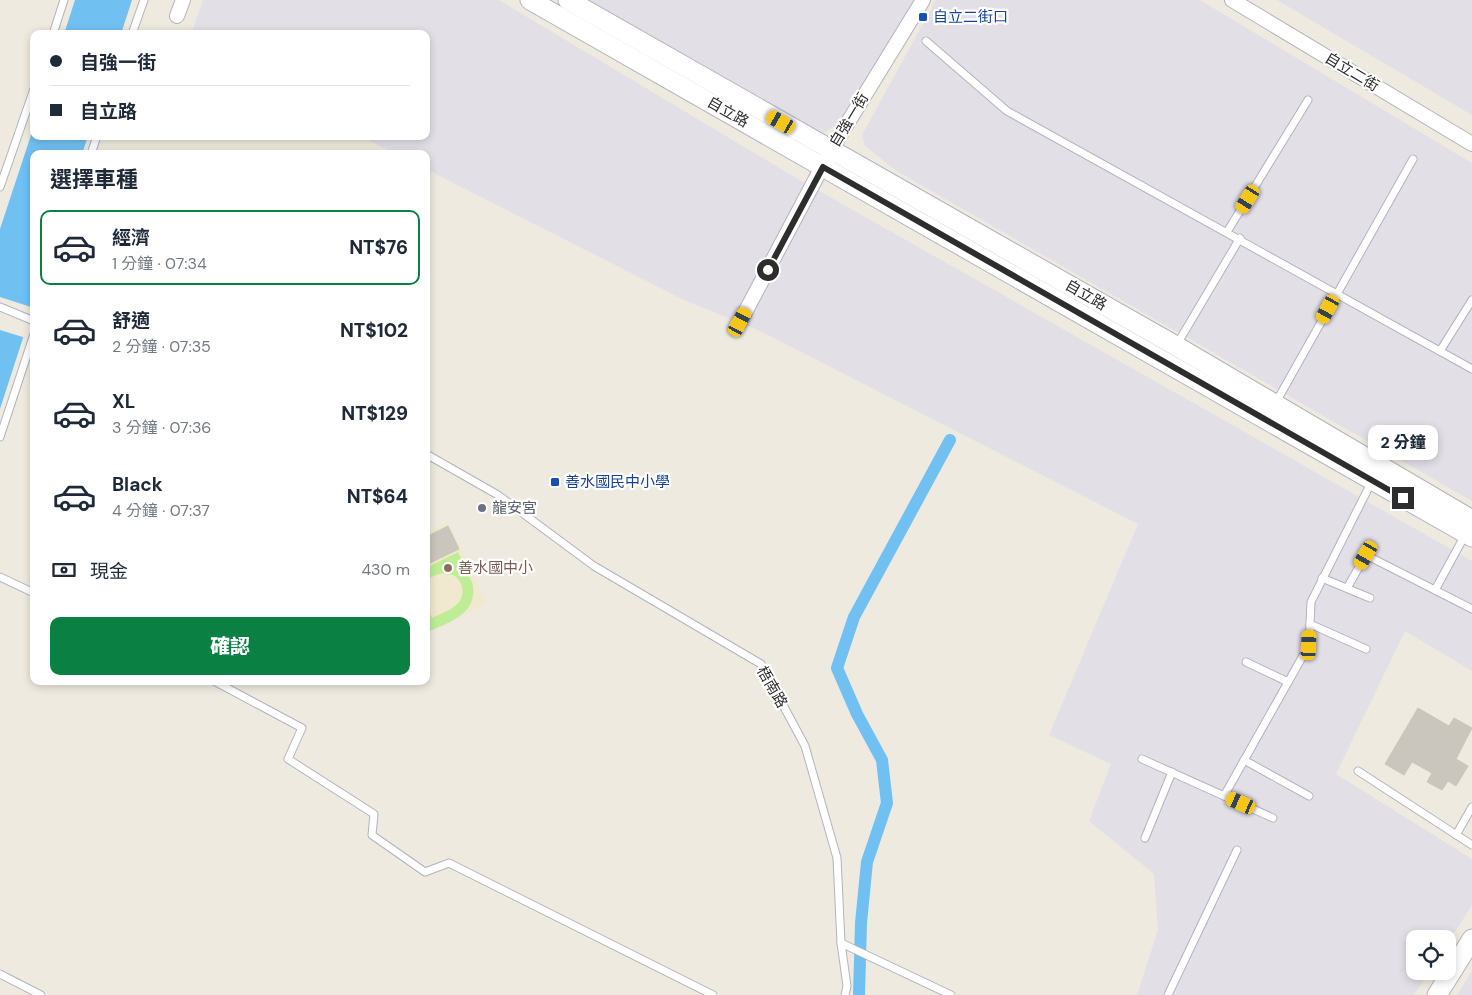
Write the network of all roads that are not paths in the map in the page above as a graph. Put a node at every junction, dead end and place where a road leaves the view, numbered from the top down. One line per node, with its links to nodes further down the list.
1 (64, 0): 9 (lane)
2 (144, 0): 10 (lane)
3 (183, 0): 8 (street)
4 (530, 0): 15 (street, 自立路)
5 (568, 0): 15 (street, 自立路)
6 (923, 0): 15 (street, 自強一街)
7 (1232, 0): 14 (street, 自立二街)
8 (177, 16)
9 (54, 30)
10 (133, 30)
11 (926, 41): 18 (lane)
12 (1308, 100): 18 (lane)
13 (30, 101): 17 (lane)
14 (1472, 144)
15 (827, 158): 24 (street, 自強一街); 26 (street, 自立路); 32 (street, 自立路)
16 (1412, 159): 20 (lane)
17 (0, 187)
18 (1227, 232): 19 (lane)
19 (1240, 238): 20 (lane); 26 (lane)
20 (1337, 293): 27 (lane); 29 (lane)
21 (1472, 300): 27 (lane)
22 (0, 307): 23 (lane)
23 (30, 319)
24 (740, 322)
25 (30, 346): 30 (lane)
26 (1176, 346): 29 (street, 自立路)
27 (1440, 351): 28 (lane)
28 (1472, 369)
29 (1275, 404): 33 (street, 自立路)
30 (0, 436)
31 (430, 456): 59 (lane, 梧南路)
32 (1372, 480): 33 (street, 自立路); 35 (lane)
33 (1470, 530): 37 (lane)
34 (0, 576): 38 (lane)
35 (1322, 578): 36 (lane); 41 (lane)
36 (1347, 588): 37 (lane); 39 (lane)
37 (1435, 590): 40 (lane)
38 (30, 591)
39 (1370, 598)
40 (1472, 608)
41 (1310, 624): 42 (lane); 44 (lane)
42 (1366, 650)
43 (1246, 662): 44 (lane)
44 (1288, 682): 47 (lane)
45 (221, 685): 62 (lane)
46 (1142, 759): 49 (lane)
47 (1244, 760): 50 (lane); 51 (lane)
48 (1358, 770): 54 (lane)
49 (1172, 772): 50 (lane); 55 (lane)
50 (1224, 796): 53 (lane)
51 (1309, 796)
52 (1472, 807): 54 (lane)
53 (1273, 818)
54 (1456, 835): 56 (lane)
55 (1145, 838)
56 (1472, 845)
57 (1237, 850): 65 (lane)
58 (1472, 939): 66 (street)
59 (841, 943): 63 (lane, 梧南路); 64 (lane)
60 (0, 974): 61 (lane)
61 (41, 995)
62 (713, 995)
63 (845, 995)
64 (951, 995)
65 (1168, 995)
66 (1437, 995)

